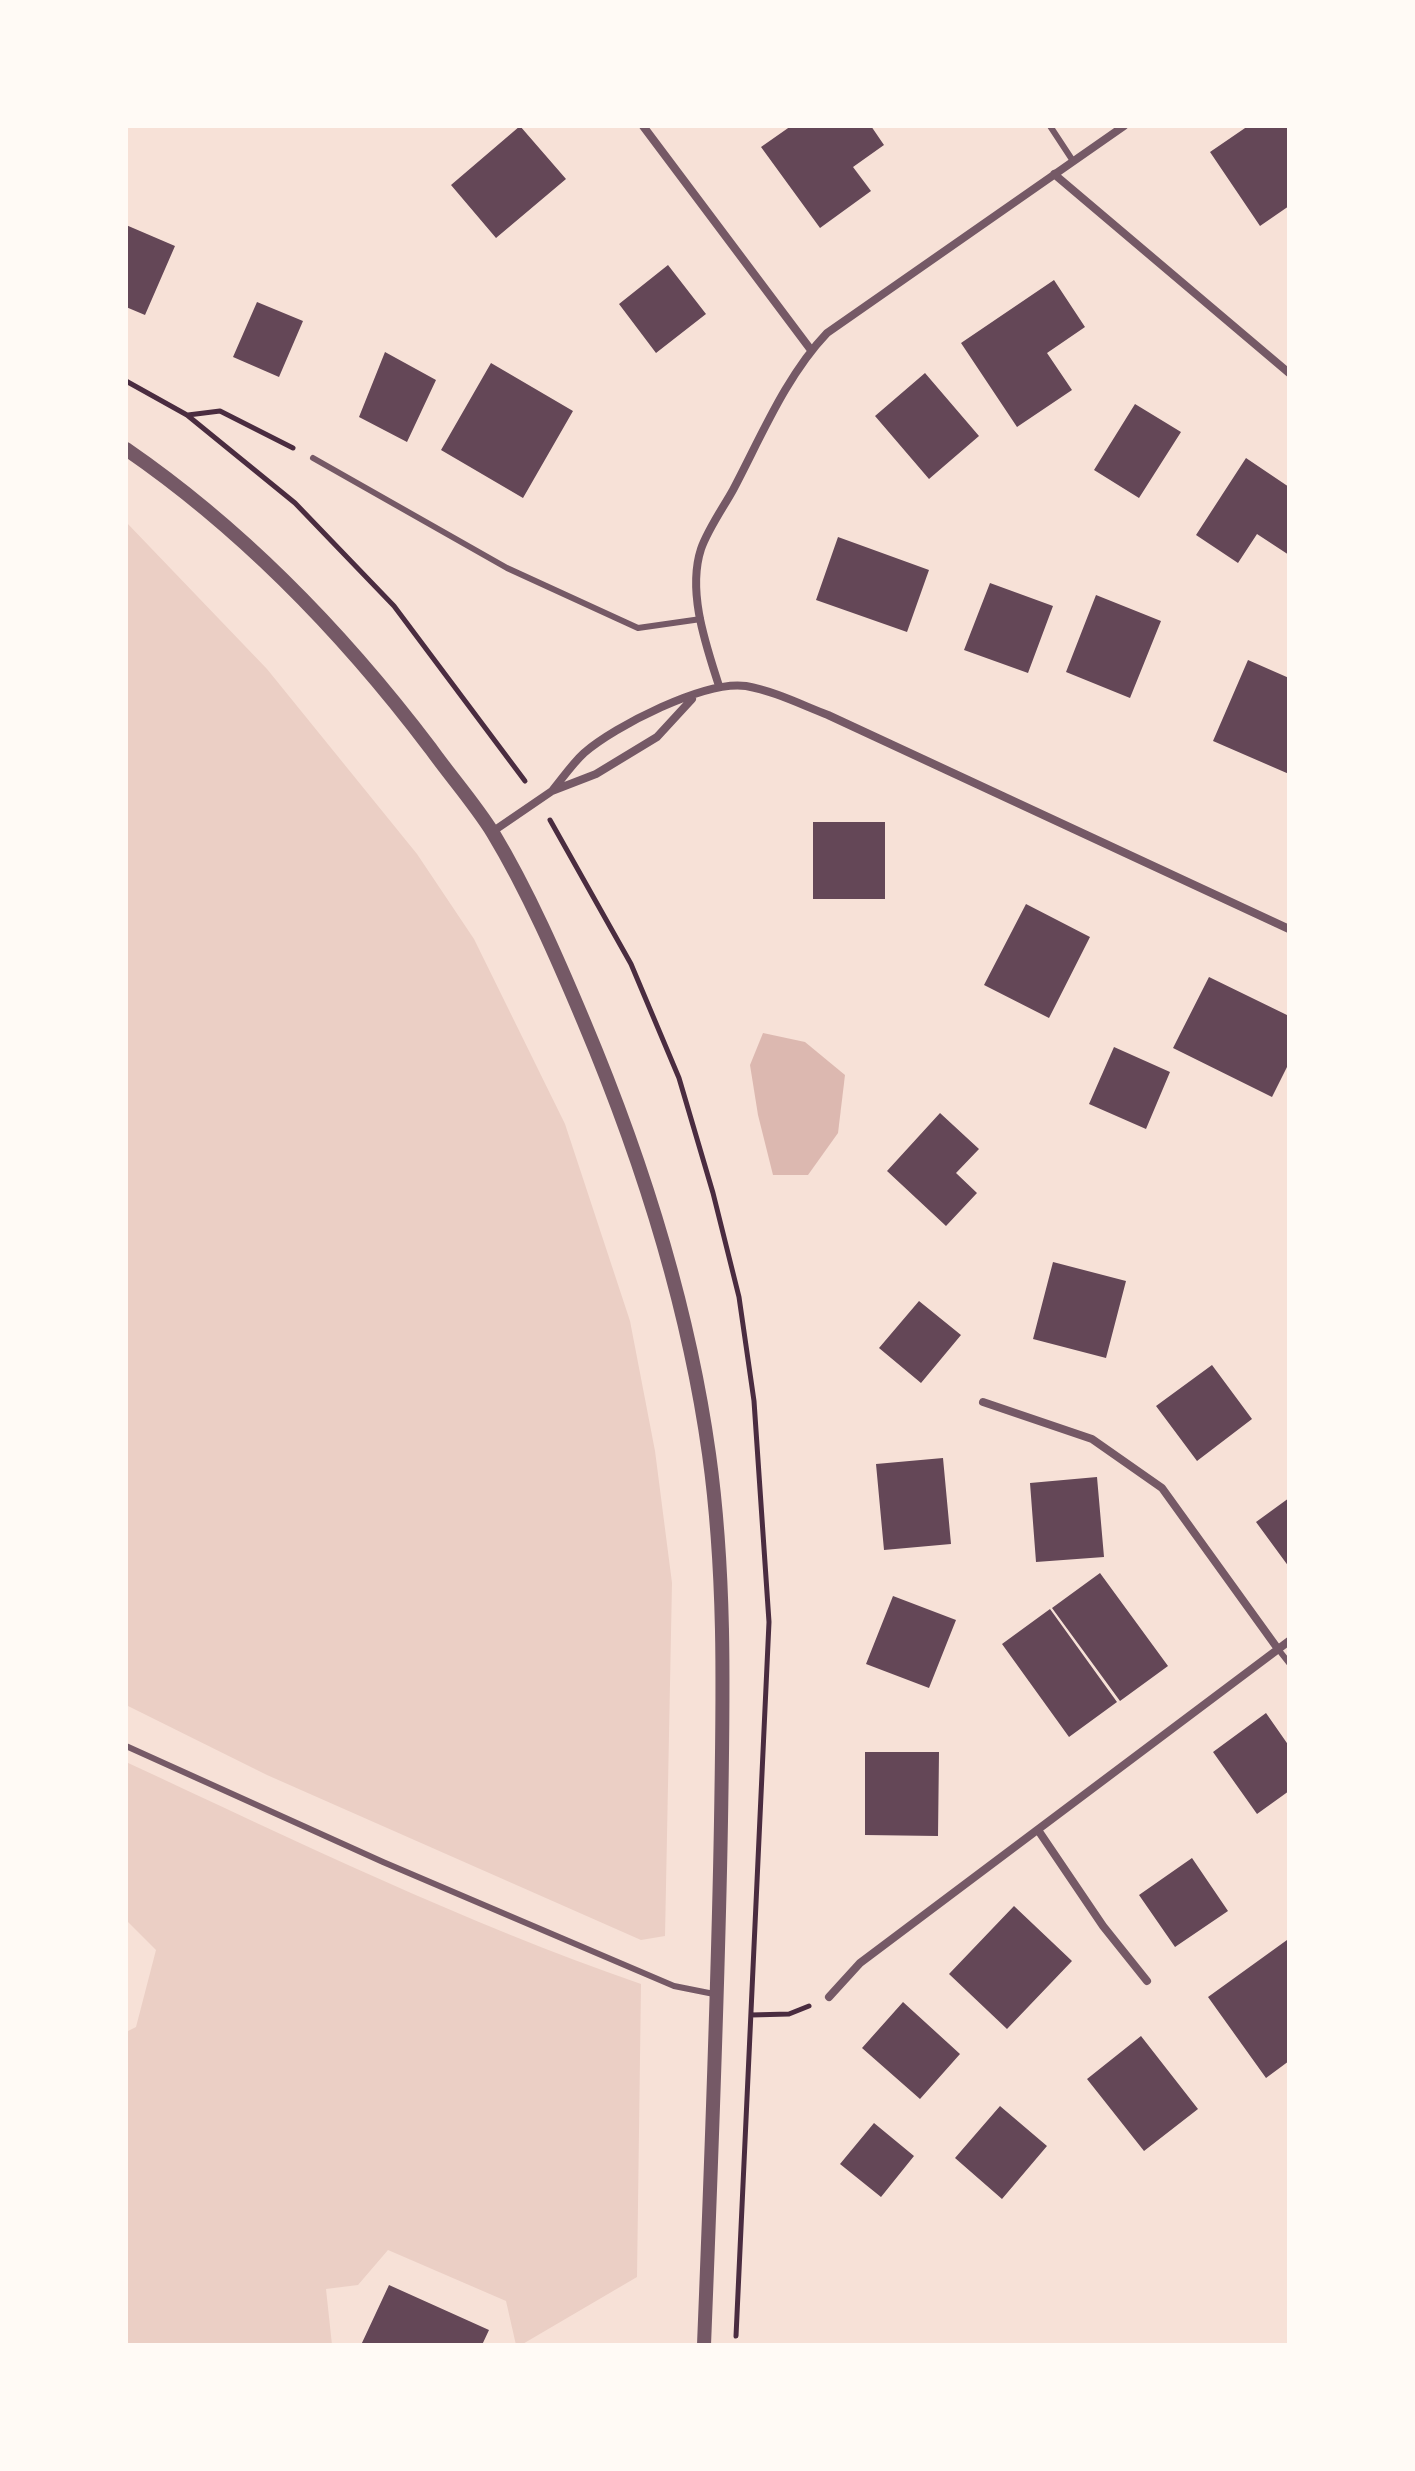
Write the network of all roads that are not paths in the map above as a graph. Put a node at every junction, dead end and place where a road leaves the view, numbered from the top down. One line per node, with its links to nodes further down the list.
1 (643, 126): 6 (street)
2 (1050, 126): 4 (lane)
3 (1124, 126): 4 (street)
4 (1073, 161): 5 (street)
5 (1054, 174): 6 (street); 7 (street)
6 (811, 350): 10 (street)
7 (1289, 373)
8 (126, 449): 14 (street)
9 (313, 458): 10 (lane)
10 (701, 619): 11 (street)
11 (719, 686): 12 (street); 15 (street)
12 (695, 695): 13 (street); 13 (street)
13 (552, 791): 14 (street)
14 (492, 832): 23 (street)
15 (1289, 929)
16 (983, 1402): 18 (street)
17 (1289, 1641): 18 (street)
18 (1278, 1649): 19 (lane); 21 (street)
19 (1289, 1663)
20 (126, 1746): 23 (lane)
21 (1038, 1830): 22 (street); 24 (street)
22 (1147, 1981)
23 (718, 1995): 25 (street)
24 (829, 1997)
25 (704, 2345)

